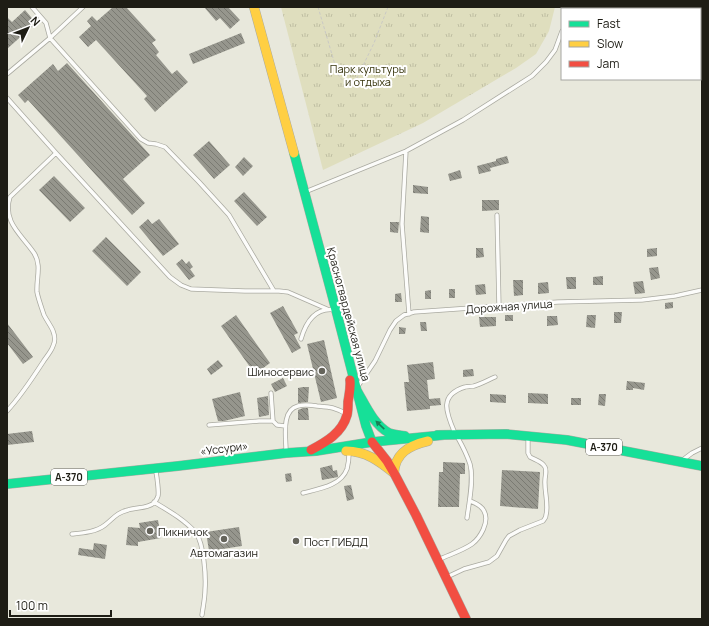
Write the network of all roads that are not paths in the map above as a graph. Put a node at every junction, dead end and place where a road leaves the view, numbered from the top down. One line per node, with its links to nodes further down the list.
1 (32, 7): 5 (lane)
2 (83, 7): 5 (lane)
3 (254, 7): 10 (main road, Красногвардейская улица)
4 (561, 34): 8 (lane)
5 (50, 38): 6 (lane); 13 (lane)
6 (7, 74)
7 (7, 98): 9 (lane)
8 (406, 151): 10 (lane); 16 (lane)
9 (56, 153): 13 (lane); 22 (lane)
10 (304, 192): 15 (main road, Красногвардейская улица)
11 (497, 215): 14 (lane)
12 (702, 290): 14 (lane, Дорожная улица)
13 (274, 291): 15 (lane)
14 (499, 307): 16 (lane, Дорожная улица)
15 (331, 310): 17 (lane); 18 (main road, Красногвардейская улица)
16 (409, 314): 20 (lane, Дорожная улица)
17 (301, 339)
18 (350, 366): 20 (main road, Красногвардейская улица); 23 (main road)
19 (495, 377): 27 (lane)
20 (356, 388): 28 (main road, one-way to 20); 30 (main road, Красногвардейская улица)
21 (271, 393): 24 (lane)
22 (7, 411)
23 (347, 415): 26 (lane); 33 (main road)
24 (273, 421): 25 (lane); 26 (lane)
25 (209, 425)
26 (285, 426): 34 (lane)
27 (456, 435): 28 (main road, А-370); 29 (main road, А-370); 38 (main road); 41 (lane)
28 (444, 436): 30 (main road, «Уссури» / А-370)
29 (528, 436): 35 (main road, А-370); 46 (lane)
30 (372, 442): 33 (main road, «Уссури» / А-370); 38 (main road, Красногвардейская улица)
31 (702, 448): 35 (lane)
32 (349, 450): 33 (main road); 38 (main road); 40 (lane)
33 (311, 452): 34 (main road, «Уссури» / А-370)
34 (286, 453): 37 (main road, «Уссури» / А-370)
35 (680, 462): 36 (main road, А-370)
36 (702, 466)
37 (156, 468): 39 (main road, «Уссури» / А-370); 42 (lane)
38 (394, 473): 45 (main road, Красногвардейская улица)
39 (7, 484)
40 (303, 492)
41 (470, 500): 43 (lane); 45 (lane)
42 (154, 502): 44 (lane); 47 (lane)
43 (467, 518)
44 (72, 534)
45 (437, 560): 46 (main road, Красногвардейская улица)
46 (446, 578): 48 (main road, Красногвардейская улица)
47 (202, 615)
48 (466, 619)

